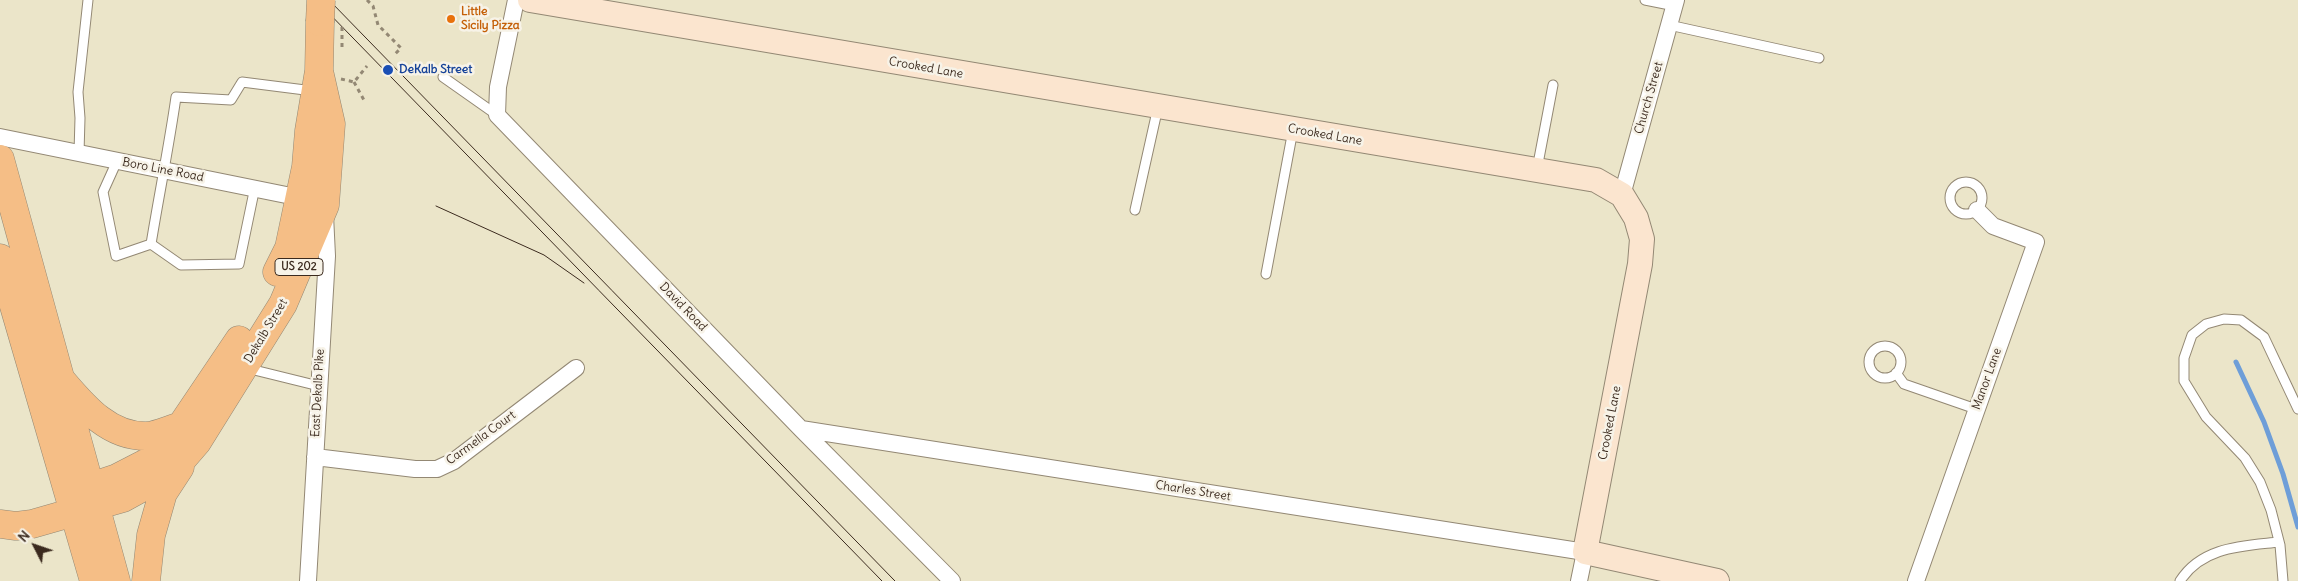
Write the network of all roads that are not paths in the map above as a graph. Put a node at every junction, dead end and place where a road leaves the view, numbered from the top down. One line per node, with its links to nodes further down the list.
1 (88, 0): 17 (lane)
2 (516, 0): 14 (street)
3 (530, 0): 6 (street, Crooked Lane)
4 (1645, 0): 5 (lane)
5 (1675, 3): 8 (street, Church Street)
6 (576, 4): 13 (street, Crooked Lane)
7 (321, 11): 11 (highway, Dekalb Street / US 202)
8 (1669, 25): 9 (lane); 23 (street, Church Street)
9 (1819, 58)
10 (443, 77): 14 (lane)
11 (325, 80): 20 (lane); 24 (highway, Dekalb Street / US 202)
12 (1553, 85): 21 (lane)
13 (1158, 107): 15 (street, Crooked Lane); 25 (lane)
14 (497, 115): 37 (street, David Road)
15 (1293, 130): 21 (street, Crooked Lane); 29 (lane)
16 (0, 137): 17 (street, Boro Line Road)
17 (79, 153): 19 (street, Boro Line Road)
18 (0, 159): 33 (highway)
19 (117, 161): 20 (street, Boro Line Road); 27 (lane)
20 (163, 170): 22 (street, Boro Line Road); 27 (lane)
21 (1537, 171): 23 (street, Crooked Lane)
22 (255, 188): 24 (street, Boro Line Road); 27 (lane)
23 (1622, 195): 43 (street, Crooked Lane)
24 (312, 201): 30 (highway, Dekalb Street / US 202); 34 (street, East Dekalb Pike)
25 (1135, 210)
26 (1977, 210): 35 (street, Manor Lane)
27 (151, 244)
28 (0, 258): 40 (highway)
29 (1266, 274)
30 (237, 362): 34 (lane); 38 (highway, Dekalb Street)
31 (576, 368): 39 (street, Carmella Court)
32 (1896, 373): 35 (lane)
33 (61, 380): 38 (highway); 40 (highway)
34 (319, 386): 39 (street, East Dekalb Pike)
35 (1976, 409): 51 (street, Manor Lane)
36 (2298, 409): 42 (lane)
37 (801, 429): 43 (street, Charles Street); 48 (street, David Road)
38 (189, 434): 40 (highway, Dekalb Street); 46 (highway)
39 (315, 457): 47 (street, East Dekalb Pike)
40 (82, 501): 41 (highway, Dekalb Street); 44 (highway); 45 (highway)
41 (0, 524)
42 (2279, 542): 52 (lane); 53 (lane)
43 (1585, 552): 49 (street); 50 (street)
44 (94, 581)
45 (116, 581)
46 (146, 581)
47 (308, 581)
48 (952, 581)
49 (1579, 581)
50 (1717, 581)
51 (1916, 581)
52 (2180, 581)
53 (2283, 581)

